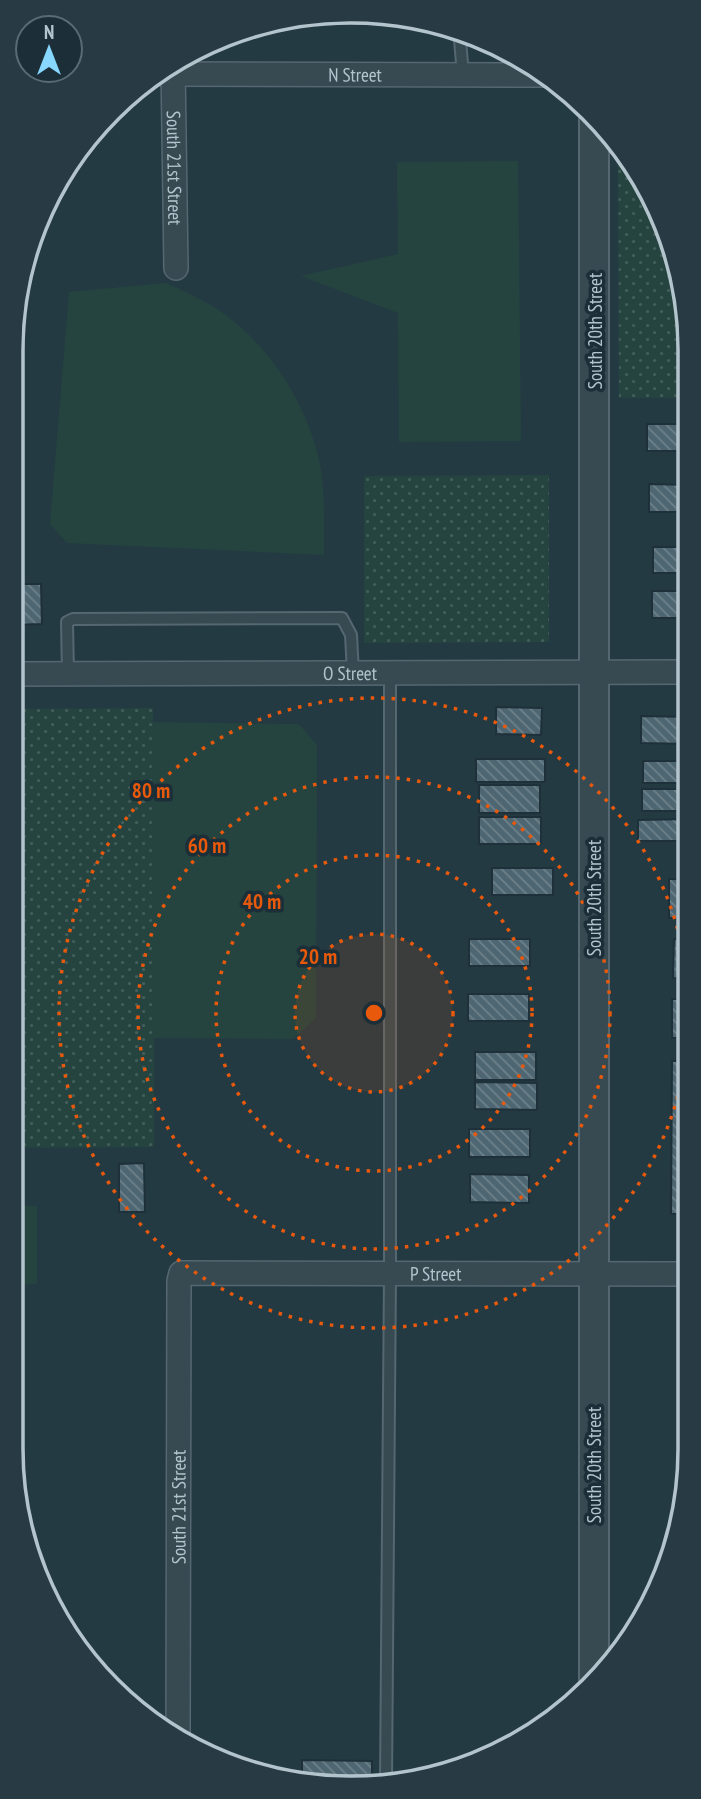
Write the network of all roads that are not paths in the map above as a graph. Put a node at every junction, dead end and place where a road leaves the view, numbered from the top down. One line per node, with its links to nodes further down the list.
1 (460, 42): 3 (lane)
2 (180, 71): 3 (street, N Street)
3 (463, 75): 4 (street, N Street)
4 (528, 75)
5 (170, 77): 7 (street, South 21st Street)
6 (594, 131): 8 (street, South 20th Street)
7 (176, 268)
8 (595, 672): 9 (street, O Street); 11 (street, O Street); 16 (street, South 20th Street)
9 (678, 672)
10 (353, 673): 11 (street, O Street); 13 (street, O Street); 13 (lane)
11 (390, 673): 14 (lane)
12 (23, 674): 13 (street, O Street)
13 (68, 674)
14 (390, 1272): 15 (street, P Street); 16 (street, P Street); 20 (lane)
15 (181, 1273): 19 (street, South 21st Street)
16 (594, 1274): 17 (street, P Street); 18 (street, South 20th Street)
17 (678, 1274)
18 (594, 1668)
19 (178, 1727)
20 (386, 1774)

